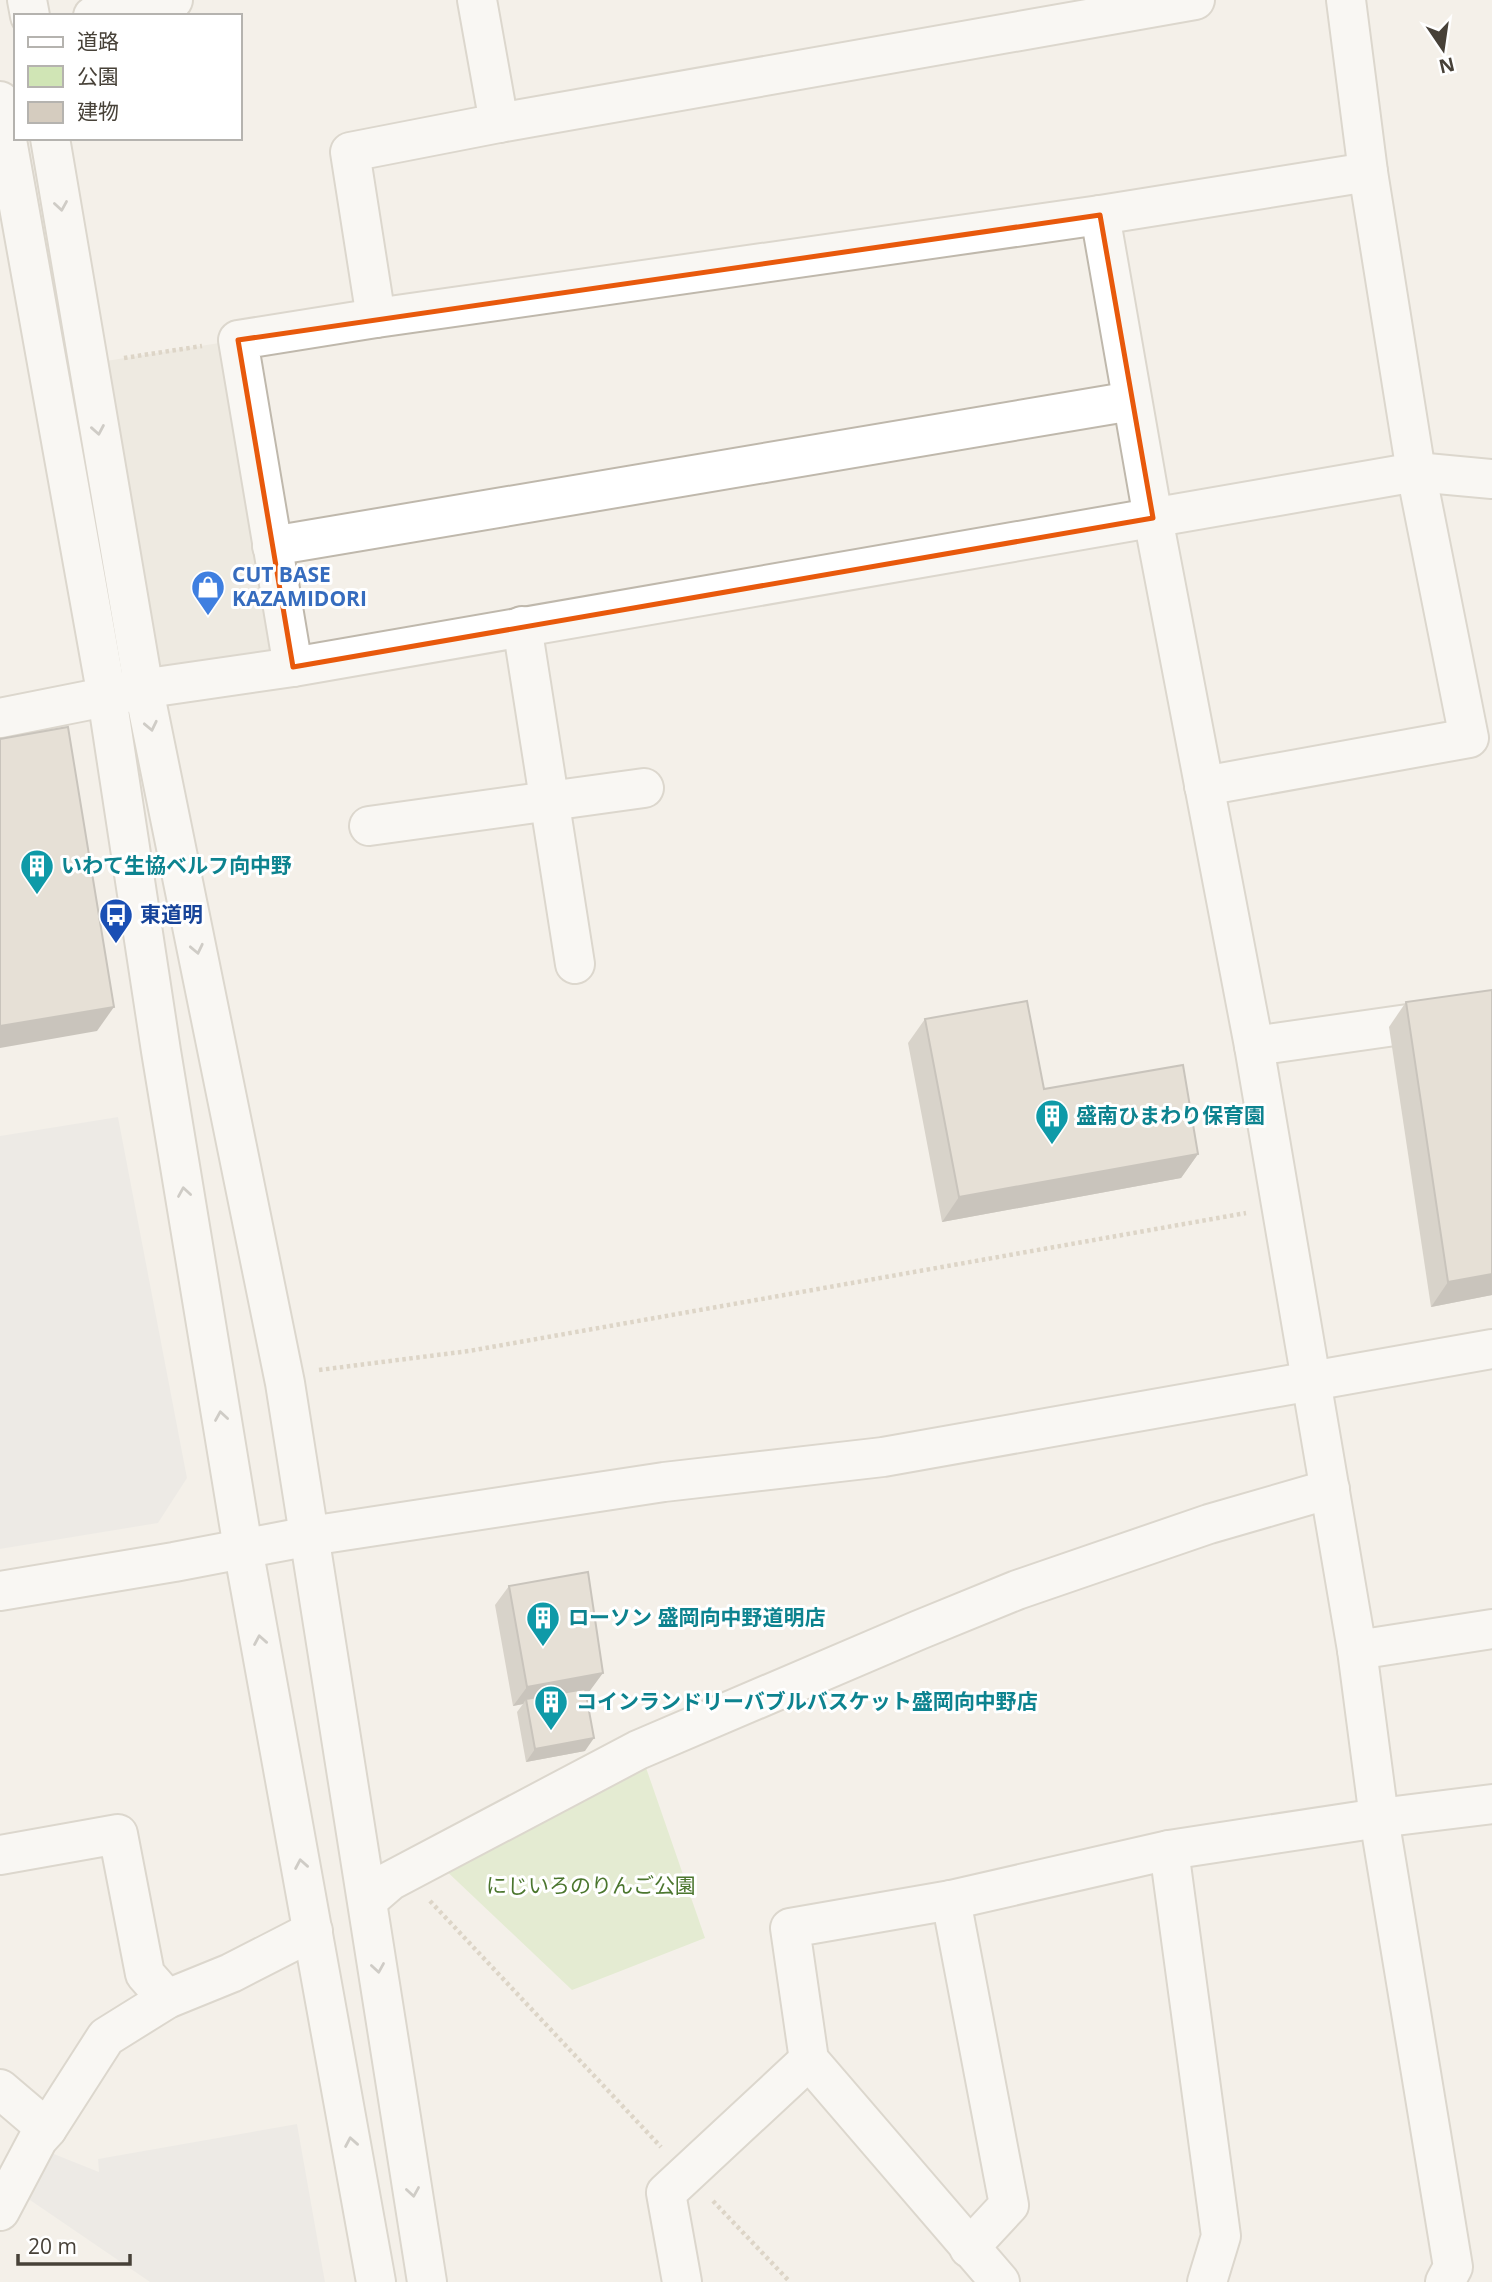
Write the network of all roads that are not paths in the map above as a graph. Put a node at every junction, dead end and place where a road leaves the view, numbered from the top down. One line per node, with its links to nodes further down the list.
1 (477, 0): 7 (street)
2 (1195, 0): 7 (street)
3 (1346, 0): 9 (street)
4 (166, 1): 5 (street)
5 (103, 14)
6 (0, 101): 19 (street)
7 (499, 122): 11 (street)
8 (50, 140): 19 (street, one-way to 19)
9 (1368, 172): 10 (street); 13 (street)
10 (1100, 215): 11 (street); 12 (street)
11 (376, 318): 16 (street)
12 (1132, 401): 15 (street); 16 (street)
13 (1416, 472): 14 (street); 15 (street); 21 (street)
14 (1492, 479)
15 (1153, 517): 17 (street); 21 (street)
16 (272, 546): 18 (street)
17 (522, 626): 18 (street); 23 (street)
18 (293, 667): 19 (street)
19 (125, 694): 20 (street); 31 (street, one-way to 31); 32 (street, one-way to 19)
20 (0, 718)
21 (1204, 786): 27 (street)
22 (644, 788): 23 (street)
23 (550, 801): 24 (street); 25 (street)
24 (369, 826)
25 (575, 964)
26 (1492, 1012): 27 (street)
27 (1254, 1046): 29 (street)
28 (1492, 1349): 29 (street)
29 (1310, 1381): 30 (street); 31 (street)
30 (1329, 1489): 35 (street); 40 (street)
31 (310, 1536): 32 (street); 40 (street)
32 (243, 1548): 33 (street); 42 (street, one-way to 32)
33 (0, 1591)
34 (1492, 1629): 35 (street)
35 (1357, 1650): 37 (street)
36 (1492, 1804): 37 (street)
37 (1379, 1818): 38 (street); 54 (street)
38 (1169, 1850): 41 (street); 53 (street)
39 (0, 1855): 43 (street)
40 (368, 1900): 50 (street, one-way to 50)
41 (951, 1900): 44 (street); 48 (street)
42 (313, 1931): 43 (street); 49 (street, one-way to 42)
43 (167, 1998): 46 (street)
44 (809, 2060): 48 (street); 51 (street)
45 (0, 2089): 46 (street)
46 (47, 2129): 47 (street)
47 (0, 2211)
48 (969, 2248): 52 (street)
49 (376, 2282)
50 (427, 2282)
51 (682, 2282)
52 (1000, 2282)
53 (1207, 2282)
54 (1445, 2282)

